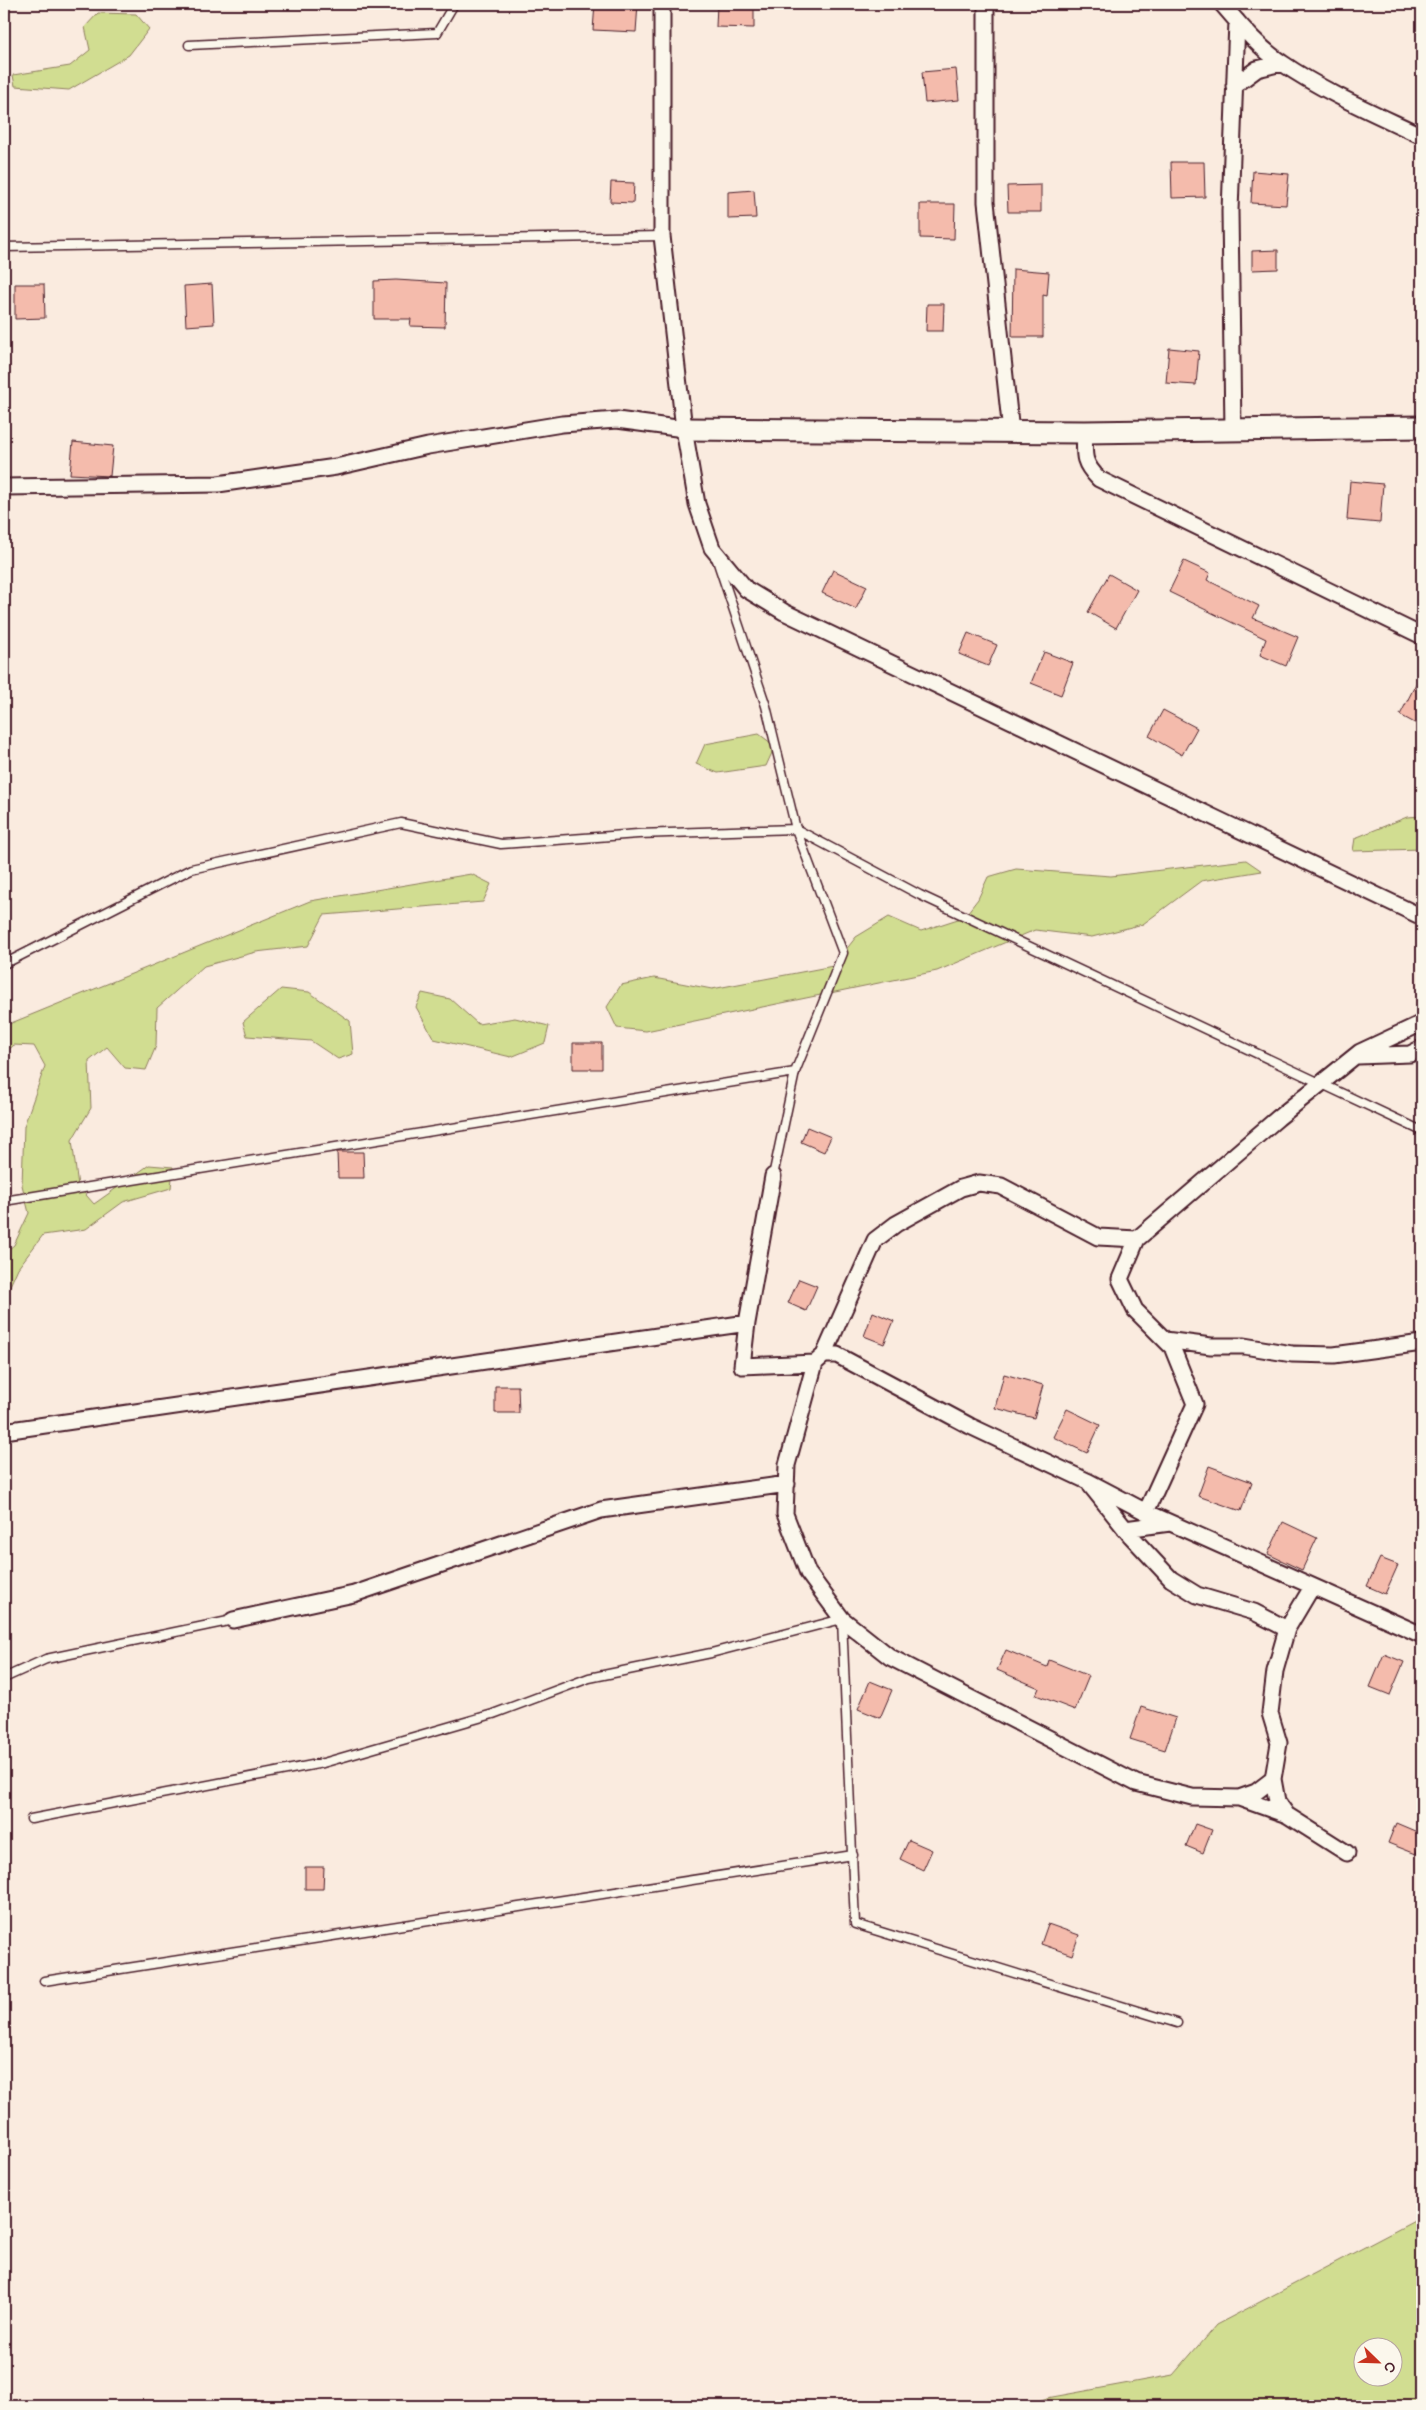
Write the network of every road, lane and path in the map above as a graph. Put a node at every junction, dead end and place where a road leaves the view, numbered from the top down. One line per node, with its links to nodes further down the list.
1 (454, 4): 6 (lane)
2 (662, 4): 10 (street)
3 (986, 4): 15 (street)
4 (1222, 4): 5 (street)
5 (1237, 21): 7 (street); 8 (street)
6 (188, 45)
7 (1282, 63): 8 (street); 9 (street)
8 (1234, 86): 14 (street)
9 (1422, 136)
10 (662, 236): 11 (lane); 13 (street)
11 (4, 247)
12 (1422, 427): 14 (street)
13 (684, 429): 15 (street); 17 (street); 18 (street)
14 (1233, 431): 16 (street)
15 (1011, 432): 16 (street)
16 (1085, 432): 19 (street)
17 (4, 487)
18 (712, 548): 20 (lane); 21 (street)
19 (1422, 636)
20 (796, 829): 22 (lane); 26 (lane); 27 (lane)
21 (1422, 917)
22 (4, 964)
23 (1422, 1023): 25 (street)
24 (1422, 1048): 25 (street)
25 (1354, 1056): 27 (street)
26 (795, 1072): 29 (lane); 30 (lane)
27 (1320, 1084): 28 (lane); 31 (street)
28 (1422, 1131)
29 (773, 1176): 32 (street)
30 (4, 1201)
31 (1137, 1239): 33 (street); 35 (street)
32 (747, 1323): 35 (street); 36 (street)
33 (1165, 1340): 34 (street); 39 (street)
34 (1422, 1343)
35 (820, 1359): 37 (street); 38 (street)
36 (4, 1431)
37 (1087, 1481): 39 (street); 41 (street)
38 (787, 1484): 43 (street); 44 (street)
39 (1146, 1512): 40 (street)
40 (1170, 1523): 41 (street); 42 (street)
41 (1125, 1528): 45 (street)
42 (1312, 1587): 45 (street); 46 (street)
43 (842, 1619): 49 (street); 51 (lane); 53 (lane)
44 (233, 1620): 47 (lane)
45 (1287, 1629): 48 (street)
46 (1422, 1635)
47 (4, 1678)
48 (1273, 1779): 49 (street); 50 (street)
49 (1239, 1798): 50 (street)
50 (1287, 1814): 52 (street)
51 (31, 1819)
52 (1347, 1853)
53 (853, 1854): 54 (lane); 55 (lane)
54 (44, 1981)
55 (1177, 2023)

